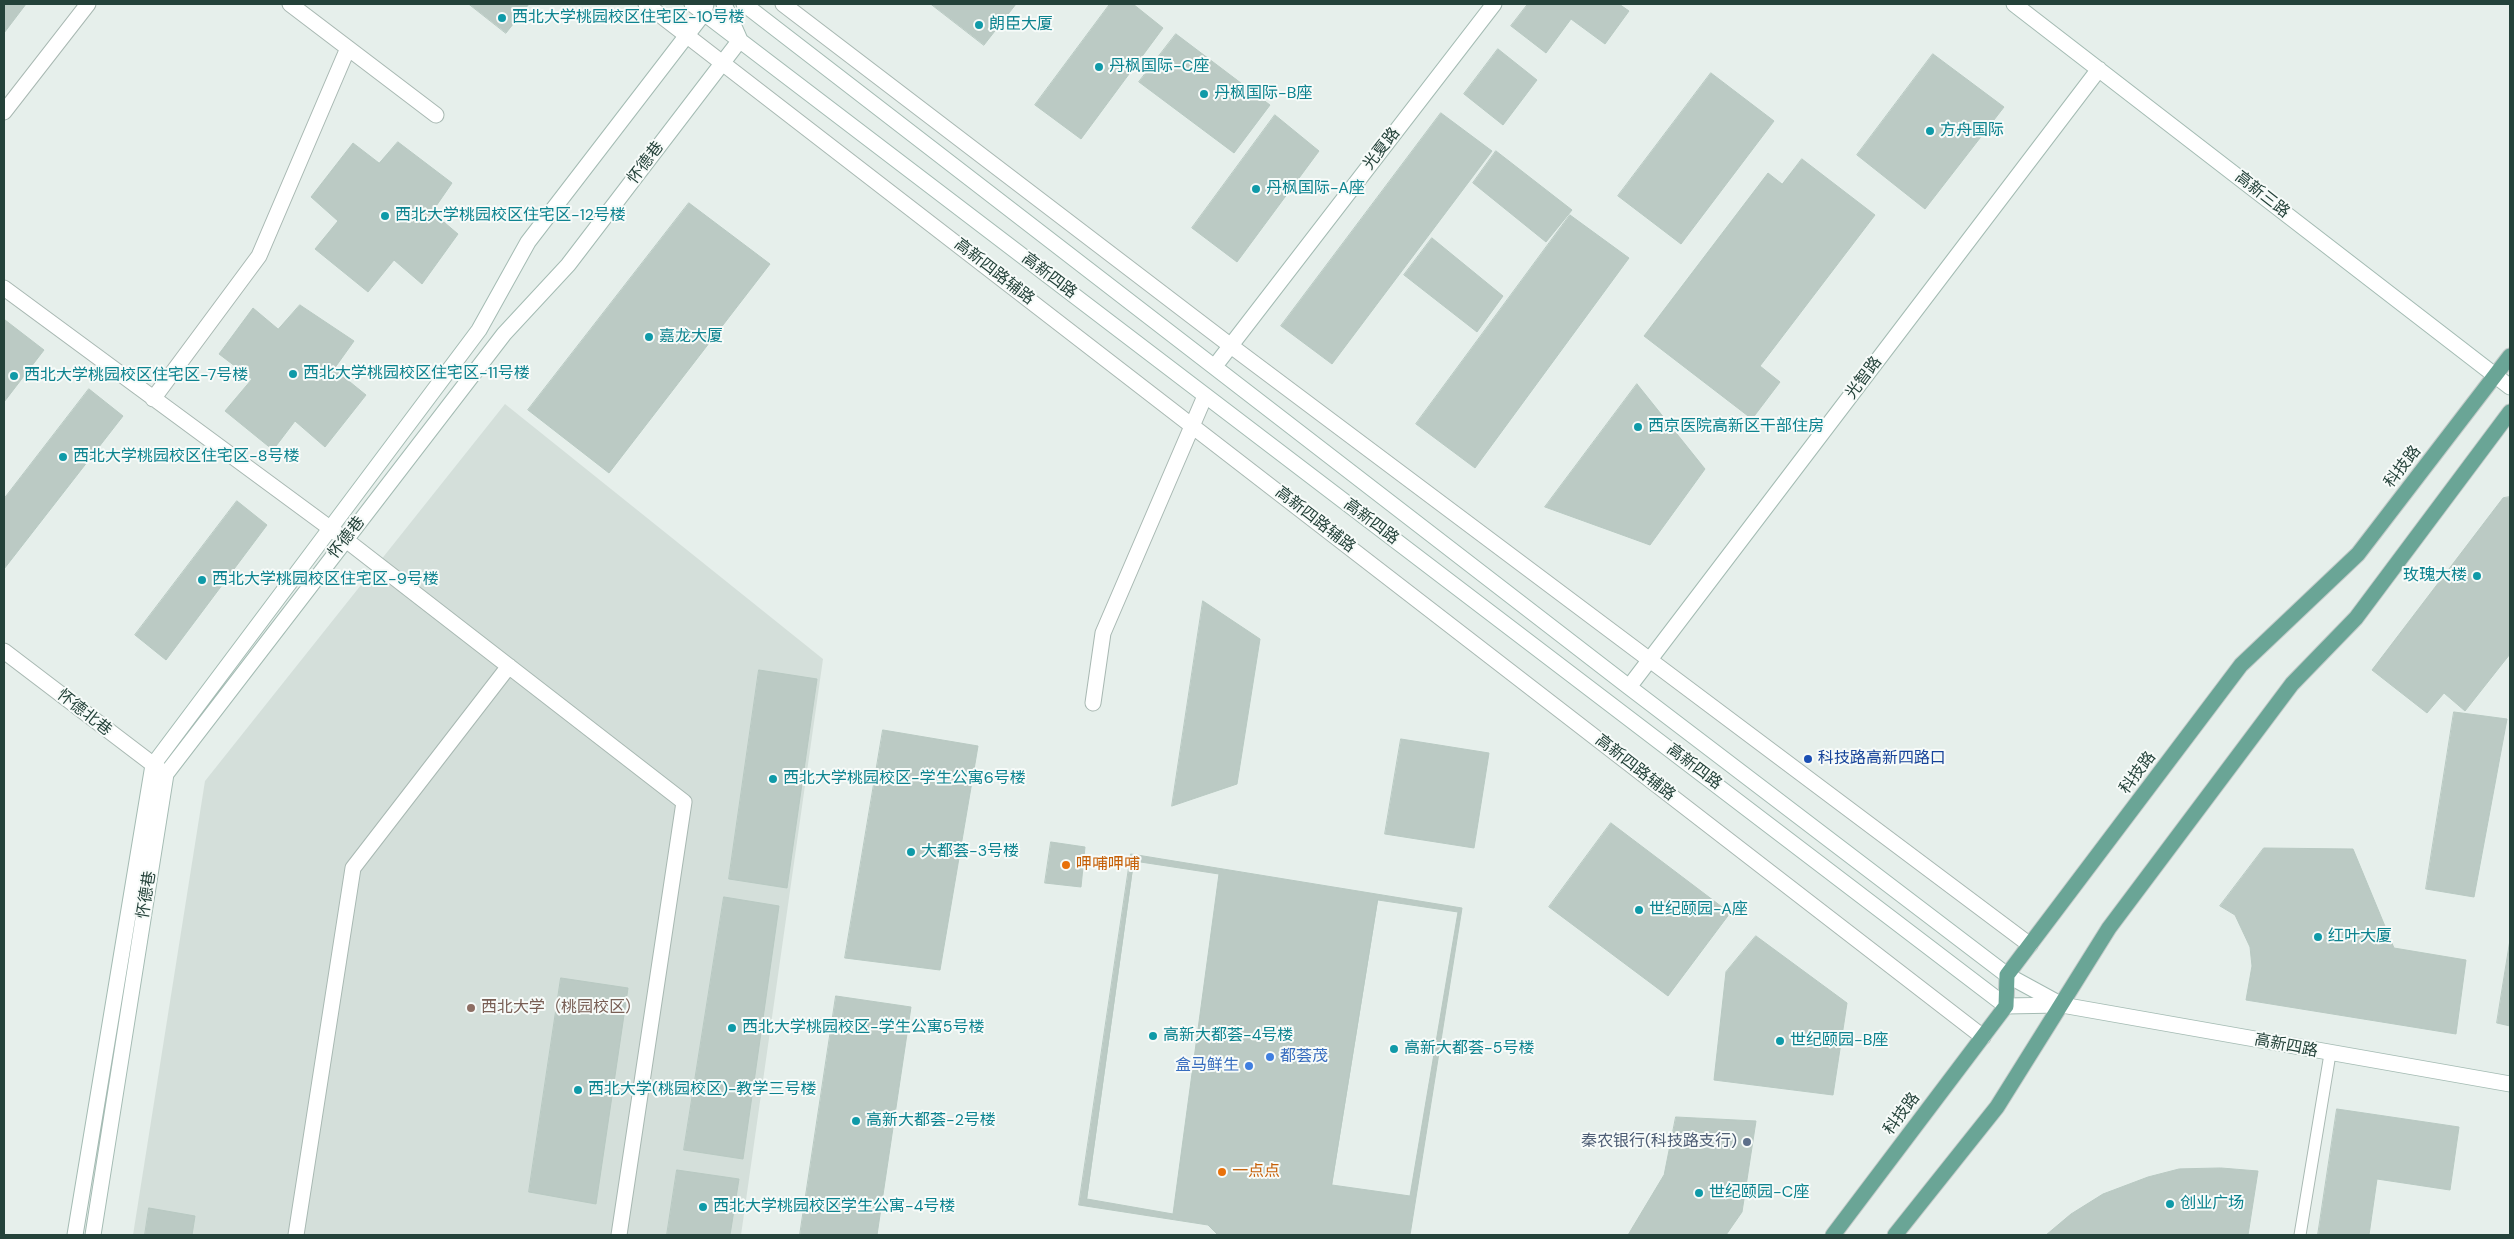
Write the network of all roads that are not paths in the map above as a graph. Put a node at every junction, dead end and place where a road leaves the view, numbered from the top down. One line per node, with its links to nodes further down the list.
1 (88, 4): 15 (street)
2 (290, 4): 12 (street)
3 (646, 4): 10 (street, 高新四路辅路)
4 (724, 4): 11 (street)
5 (744, 4): 20 (street, 高新四路)
6 (783, 4): 18 (street)
7 (1494, 4): 18 (street, 光夏路)
8 (2014, 4): 14 (street, 高新三路)
9 (701, 7): 10 (street, 怀德巷); 11 (street, 高新四路)
10 (687, 35): 13 (street, 高新四路辅路); 27 (street, 怀德巷)
11 (740, 40): 13 (street, 怀德巷); 23 (street, 高新四路)
12 (348, 48): 16 (street); 24 (street)
13 (722, 62): 26 (street, 高新四路辅路); 28 (street, 怀德巷)
14 (2099, 69): 21 (street, 高新三路); 30 (street, 光智路)
15 (4, 112)
16 (436, 115)
17 (4, 288): 24 (street)
18 (1231, 346): 20 (street, 光夏路); 30 (street)
19 (2510, 356): 21 (main road, 科技路)
20 (1215, 366): 32 (street, 高新四路)
21 (2495, 376): 22 (street, 高新三路); 36 (main road, 科技路)
22 (2510, 387)
23 (1205, 396): 26 (street); 39 (street, 高新四路)
24 (153, 399): 27 (street)
25 (2510, 412): 38 (main road)
26 (1193, 425): 33 (street); 40 (street, 高新四路辅路)
27 (328, 528): 28 (street); 34 (street, 怀德巷)
28 (346, 540): 31 (street); 35 (street, 怀德巷)
29 (4, 650): 34 (street, 怀德北巷)
30 (1650, 660): 32 (street, 光智路); 36 (street)
31 (509, 666): 45 (street); 46 (street)
32 (1629, 687): 37 (street, 高新四路)
33 (1093, 704)
34 (153, 765): 35 (street, 怀德北巷); 43 (street, 怀德巷)
35 (166, 774): 44 (street, 怀德巷)
36 (2030, 945): 37 (main road, 科技路)
37 (2007, 975): 38 (street, 高新四路); 39 (main road)
38 (2062, 1005): 39 (street, 高新四路); 41 (street, 高新四路); 48 (main road)
39 (2006, 1006): 40 (main road, 科技路)
40 (1983, 1037): 47 (main road, 科技路)
41 (2330, 1054): 42 (street, 高新四路); 49 (lane)
42 (2510, 1084)
43 (75, 1235)
44 (93, 1235)
45 (296, 1235)
46 (620, 1235)
47 (1833, 1235)
48 (1895, 1235)
49 (2300, 1235)

